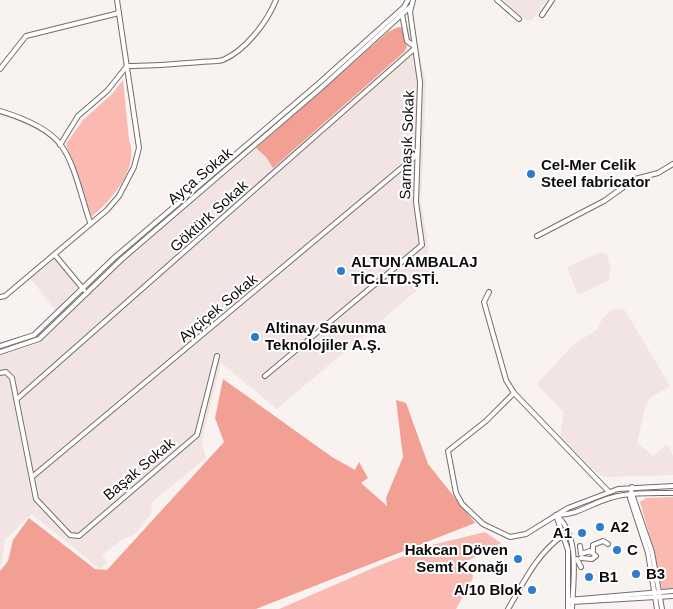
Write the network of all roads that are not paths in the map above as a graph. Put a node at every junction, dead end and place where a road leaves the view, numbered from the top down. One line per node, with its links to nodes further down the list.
1 (117, 0): 9 (street)
2 (276, 0): 17 (street)
3 (413, 0): 8 (street)
4 (497, 0): 13 (street)
5 (552, 0): 11 (street)
6 (408, 1): 7 (street, Ayça Sokak)
7 (404, 7): 10 (street, Sarmaşık Sokak); 12 (street, Ayça Sokak)
8 (410, 7): 10 (street, Ayça Sokak); 14 (street, Sarmaşık Sokak)
9 (119, 13): 17 (street); 18 (street)
10 (402, 14): 12 (street, Ayça Sokak); 14 (street); 15 (street, Sarmaşık Sokak)
11 (542, 15)
12 (394, 19): 15 (street); 22 (street, Ayça Sokak)
13 (519, 19)
14 (412, 23): 16 (street, Sarmaşık Sokak)
15 (404, 24): 16 (street, Sarmaşık Sokak)
16 (414, 48): 21 (street, Sarmaşık Sokak); 36 (street, Göktürk Sokak)
17 (127, 66): 20 (street); 24 (street)
18 (0, 69)
19 (0, 111): 20 (street)
20 (60, 145): 24 (street)
21 (418, 155): 34 (street, Sarmaşık Sokak); 37 (street, Ayçiçek Sokak)
22 (233, 160): 27 (street, Ayça Sokak); 27 (street, Ayça Sokak)
23 (673, 164): 25 (street)
24 (90, 222): 26 (street)
25 (537, 236)
26 (56, 255): 27 (street); 29 (street)
27 (85, 291): 30 (street); 31 (street, Ayça Sokak)
28 (489, 292): 35 (street)
29 (0, 297)
30 (0, 346)
31 (0, 352)
32 (217, 356): 37 (street, Başak Sokak)
33 (0, 373): 36 (street)
34 (265, 376)
35 (514, 393): 40 (street); 43 (street)
36 (16, 399): 37 (street)
37 (32, 477)
38 (673, 486): 39 (street)
39 (632, 487): 40 (street); 42 (street)
40 (609, 492): 43 (street)
41 (673, 493): 42 (street)
42 (632, 494): 43 (street); 53 (street)
43 (556, 515): 44 (street); 48 (street)
44 (562, 536): 55 (street); 56 (street)
45 (608, 544): 47 (street)
46 (580, 546): 48 (street)
47 (593, 551): 48 (street); 49 (street)
48 (577, 557): 49 (street); 51 (street); 55 (street)
49 (595, 558): 50 (street)
50 (600, 562)
51 (581, 567)
52 (673, 591): 53 (street)
53 (657, 594): 54 (street); 55 (street); 59 (street); 60 (street)
54 (673, 596)
55 (571, 600): 57 (street); 58 (street)
56 (508, 609)
57 (568, 609)
58 (572, 609)
59 (657, 609)
60 (662, 609)

